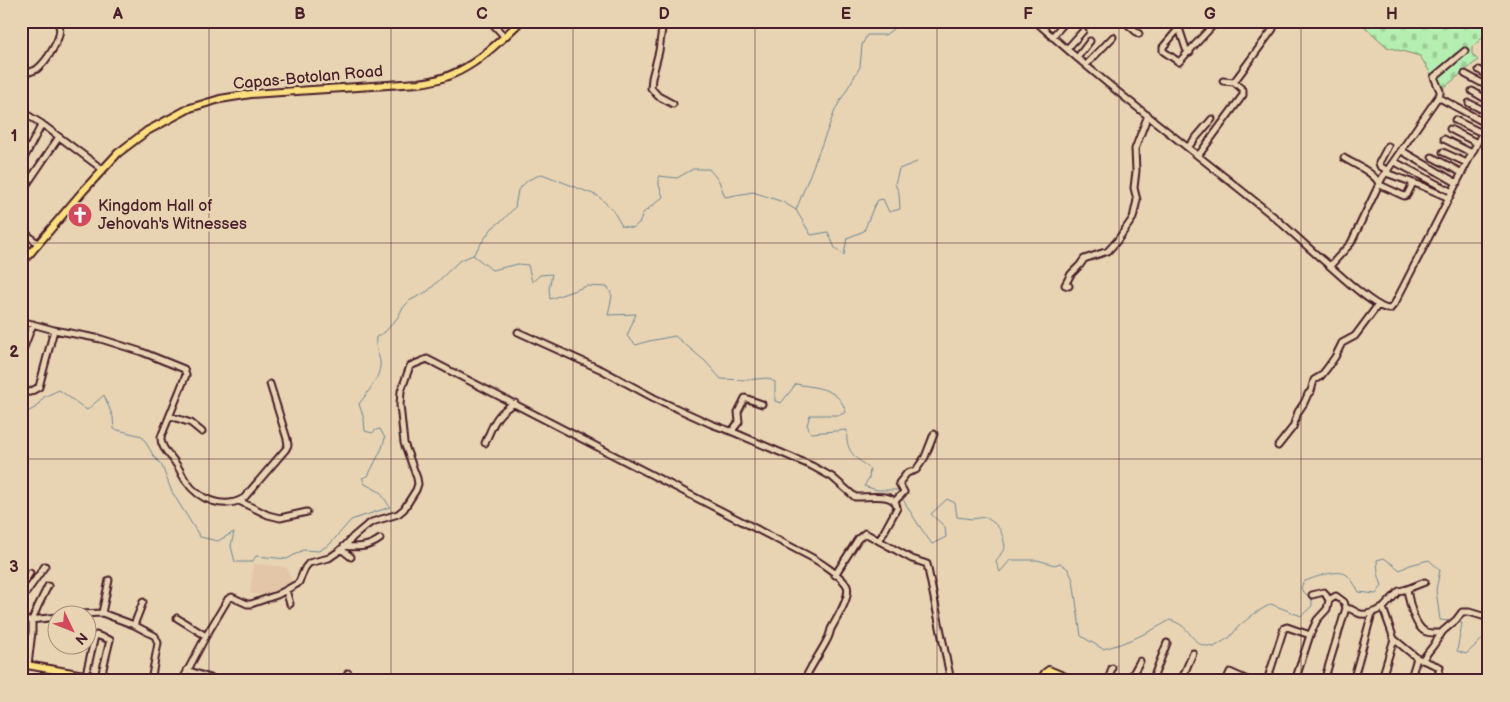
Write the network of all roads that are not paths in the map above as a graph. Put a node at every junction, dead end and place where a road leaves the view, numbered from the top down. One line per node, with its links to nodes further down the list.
1 (490, 21): 14 (street)
2 (521, 21): 14 (main road, Capas-Botolan Road)
3 (663, 21): 37 (street)
4 (1035, 21): 15 (street)
5 (1066, 21): 15 (street)
6 (1124, 21): 13 (street)
7 (1185, 21): 11 (street)
8 (1217, 21): 22 (street)
9 (1275, 21): 30 (street)
10 (59, 26): 26 (street)
11 (1179, 28): 22 (street); 22 (street)
12 (1083, 31): 17 (street)
13 (1139, 34)
14 (505, 37): 61 (main road, Capas-Botolan Road)
15 (1052, 37): 20 (street)
16 (1113, 37): 23 (street)
17 (1076, 39): 19 (street); 20 (street)
18 (1090, 41): 19 (street)
19 (1086, 46): 23 (street); 24 (street)
20 (1067, 50): 24 (street)
21 (1465, 51): 34 (street)
22 (1190, 52)
23 (1096, 54): 25 (street)
24 (1077, 58): 25 (street)
25 (1086, 65): 40 (street)
26 (21, 71)
27 (1484, 73): 31 (street)
28 (1464, 74): 31 (street)
29 (1223, 81): 30 (street)
30 (1234, 82): 55 (street)
31 (1479, 82): 32 (street)
32 (1489, 88)
33 (1472, 91): 35 (street)
34 (1438, 97): 44 (street); 52 (street)
35 (1489, 101)
36 (1469, 102): 39 (street)
37 (673, 104)
38 (21, 110): 43 (street)
39 (1489, 113)
40 (1148, 115): 51 (street); 76 (street)
41 (1212, 119): 51 (street)
42 (1455, 120): 46 (street)
43 (42, 124): 47 (street); 60 (street)
44 (1487, 124): 46 (street)
45 (1450, 129): 49 (street)
46 (1482, 133): 49 (street)
47 (59, 137): 61 (street); 68 (street)
48 (1444, 139): 54 (street)
49 (1477, 143): 54 (street)
50 (1388, 146): 62 (street)
51 (1188, 147): 55 (street)
52 (1402, 151): 58 (street); 65 (street)
53 (1443, 152): 59 (street)
54 (1472, 153): 59 (street)
55 (1198, 156): 75 (street)
56 (1432, 157): 63 (street)
57 (1344, 158): 66 (street)
58 (1395, 162): 62 (street); 67 (street)
59 (1467, 163): 63 (street)
60 (21, 164)
61 (102, 169): 71 (main road, Capas-Botolan Road)
62 (1387, 172): 64 (street); 66 (street)
63 (1462, 173): 65 (street)
64 (1413, 183): 66 (street); 69 (street)
65 (1457, 183): 67 (street)
66 (1380, 185): 75 (street)
67 (1452, 192): 69 (street)
68 (21, 193)
69 (1449, 198): 77 (street)
70 (21, 236): 71 (street)
71 (38, 244): 73 (main road, Capas-Botolan Road)
72 (21, 245): 73 (street)
73 (31, 252): 74 (main road, Capas-Botolan Road)
74 (21, 264)
75 (1330, 266): 77 (street)
76 (1069, 286)
77 (1378, 305): 92 (street)
78 (21, 321): 79 (street)
79 (33, 324): 80 (street); 82 (street)
80 (54, 330): 84 (street); 87 (street)
81 (518, 332): 89 (street)
82 (21, 355)
83 (270, 384): 94 (street)
84 (21, 393)
85 (515, 403): 91 (street); 98 (street); 102 (street)
86 (762, 404): 89 (street)
87 (170, 416): 88 (street); 94 (street)
88 (202, 432)
89 (733, 432): 93 (street)
90 (934, 434): 93 (street)
91 (485, 443)
92 (1278, 446)
93 (898, 498): 97 (street)
94 (239, 501): 95 (street)
95 (307, 512)
96 (380, 539): 98 (street)
97 (878, 541): 102 (street); 147 (street)
98 (343, 548): 99 (street); 108 (street)
99 (350, 557)
100 (45, 566): 112 (street)
101 (30, 574): 106 (street)
102 (835, 575): 146 (street)
103 (109, 580): 119 (street)
104 (1425, 582): 107 (street)
105 (48, 586): 124 (street)
106 (21, 587)
107 (1407, 589): 117 (street); 127 (street)
108 (286, 590): 111 (street); 115 (street)
109 (225, 594): 111 (street)
110 (1312, 595): 113 (street)
111 (231, 598): 129 (street)
112 (21, 600)
113 (1329, 600): 116 (street); 128 (street)
114 (143, 602): 126 (street)
115 (290, 604)
116 (1346, 608): 120 (street); 158 (street)
117 (1383, 608): 120 (street); 130 (street)
118 (98, 613): 119 (street)
119 (102, 613): 126 (street)
120 (1372, 613): 159 (street)
121 (48, 618): 124 (street)
122 (176, 618): 129 (street)
123 (1489, 618): 127 (street)
124 (32, 620): 125 (street); 135 (street)
125 (21, 621)
126 (134, 625): 142 (street)
127 (1441, 633): 133 (street)
128 (1310, 635): 156 (street); 157 (street)
129 (206, 636): 137 (street)
130 (1394, 638): 133 (street); 160 (street)
131 (1167, 643): 152 (street)
132 (1193, 653): 153 (street)
133 (1420, 659): 161 (street); 162 (street)
134 (1140, 661): 151 (street)
135 (25, 664): 139 (main road)
136 (1112, 668): 150 (street)
137 (187, 670): 143 (street); 144 (street)
138 (348, 673): 145 (street)
139 (86, 674): 140 (main road); 140 (street)
140 (101, 677): 141 (main road)
141 (118, 681)
142 (151, 681)
143 (182, 681)
144 (218, 681)
145 (346, 681)
146 (804, 681)
147 (951, 681)
148 (1040, 681): 149 (main road)
149 (1075, 681)
150 (1108, 681)
151 (1129, 681)
152 (1152, 681)
153 (1181, 681)
154 (1226, 681): 155 (street)
155 (1250, 681)
156 (1267, 681)
157 (1296, 681)
158 (1324, 681)
159 (1353, 681)
160 (1381, 681)
161 (1410, 681)
162 (1436, 681)

